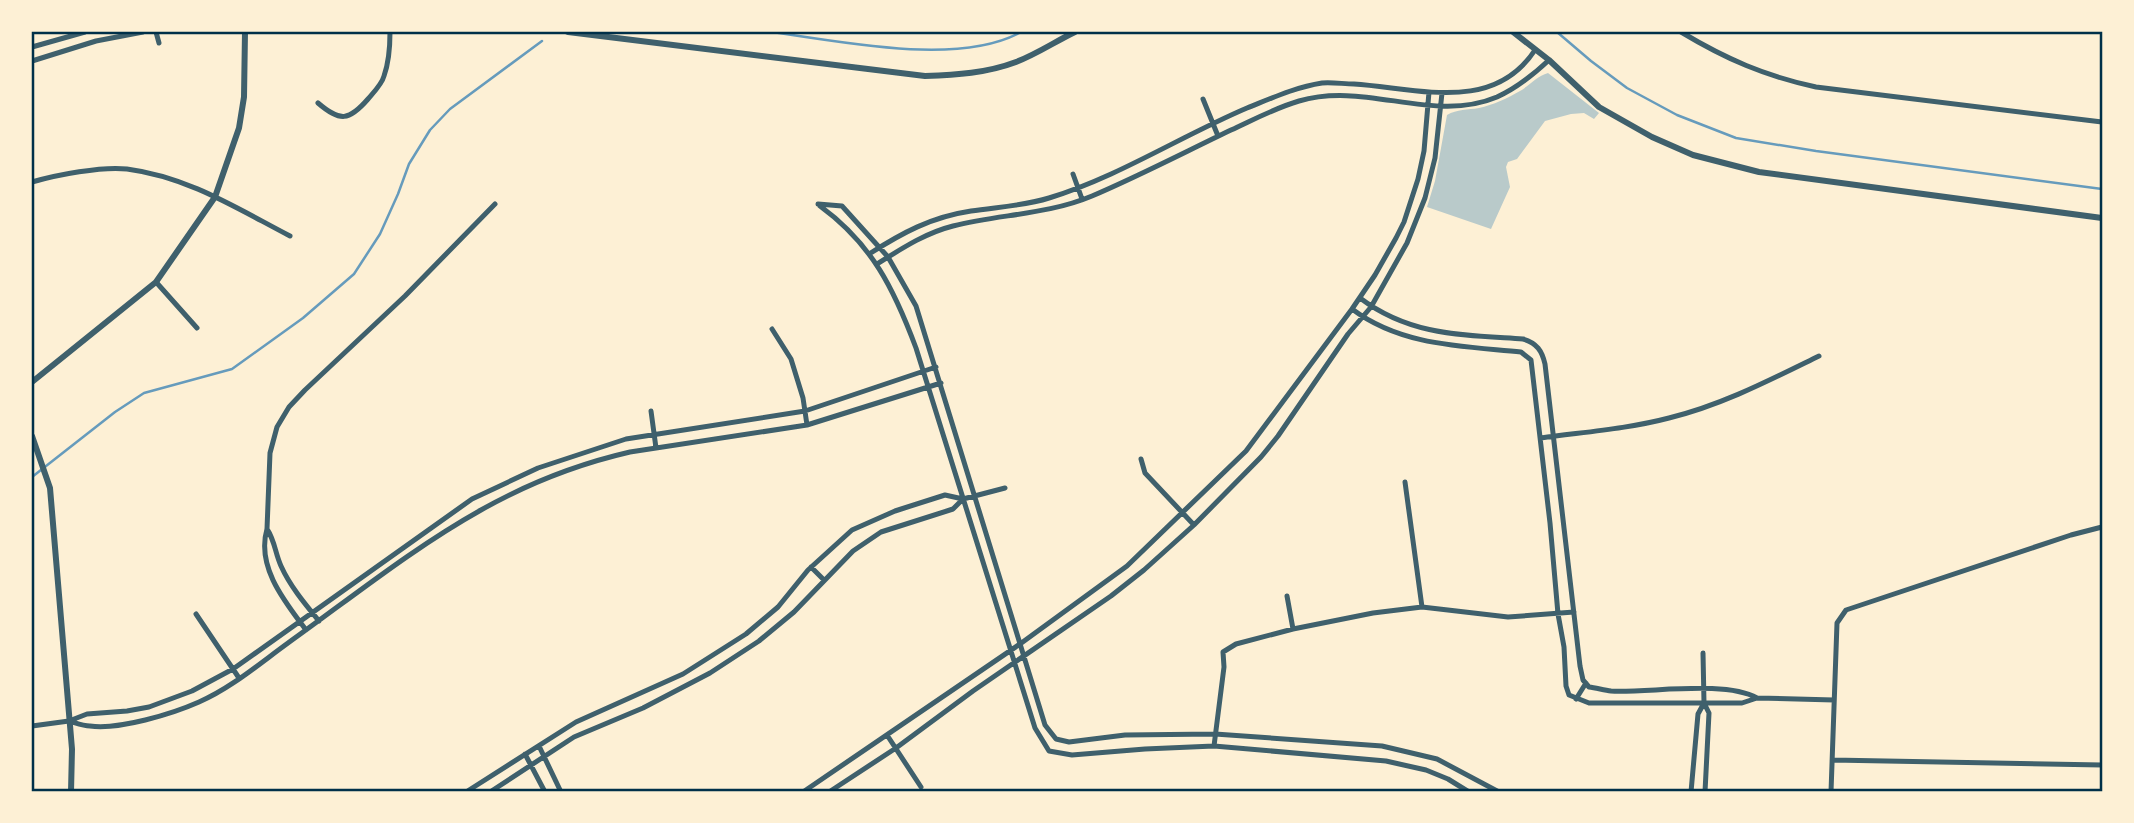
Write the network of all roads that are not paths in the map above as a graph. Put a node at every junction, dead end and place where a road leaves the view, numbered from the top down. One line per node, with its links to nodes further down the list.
1 (85, 32): 11 (street)
2 (143, 32): 14 (street)
3 (156, 32): 10 (street)
4 (245, 32): 31 (street)
5 (390, 32): 20 (street)
6 (568, 32): 7 (street)
7 (1075, 32)
8 (1513, 32): 12 (street)
9 (1681, 32): 23 (street)
10 (159, 43)
11 (32, 47)
12 (1535, 50): 13 (street); 17 (street)
13 (1549, 60): 22 (street); 36 (street)
14 (32, 61)
15 (1381, 86): 16 (street); 18 (street); 24 (street)
16 (1429, 92): 17 (street); 21 (street)
17 (1442, 93): 22 (street)
18 (1380, 98): 21 (street); 25 (street)
19 (1203, 99): 24 (street)
20 (318, 103)
21 (1428, 105): 22 (street); 27 (street)
22 (1441, 107): 28 (street)
23 (2102, 122)
24 (1212, 124): 25 (street); 30 (street)
25 (1218, 136): 32 (street)
26 (1073, 174): 30 (street)
27 (1418, 179): 28 (street); 38 (street)
28 (1430, 181): 39 (street)
29 (32, 182): 31 (street)
30 (1078, 187): 32 (street); 34 (street)
31 (215, 197): 37 (street); 44 (street)
32 (1083, 199): 35 (street)
33 (495, 204): 83 (street)
34 (992, 208): 35 (street); 40 (street)
35 (993, 218): 42 (street)
36 (2102, 218)
37 (289, 236)
38 (1396, 238): 39 (street); 45 (street)
39 (1407, 243): 46 (street)
40 (879, 247): 41 (street); 41 (street); 42 (street)
41 (869, 254): 43 (street)
42 (888, 257): 43 (street); 56 (street)
43 (877, 264): 57 (street)
44 (156, 282): 49 (street); 58 (street)
45 (1360, 298): 46 (street); 47 (street)
46 (1371, 306): 48 (street); 51 (street)
47 (1352, 309): 48 (street); 63 (street)
48 (1362, 317): 52 (street); 64 (street)
49 (197, 328)
50 (772, 329): 62 (street)
51 (1443, 332): 52 (street); 53 (street)
52 (1442, 345): 55 (street)
53 (1539, 347): 55 (street); 68 (street)
54 (1819, 356): 68 (street)
55 (1530, 357): 69 (street)
56 (936, 367): 57 (street); 59 (street)
57 (923, 370): 60 (street); 62 (street)
58 (32, 382)
59 (941, 383): 60 (street); 76 (street)
60 (928, 387): 65 (street); 77 (street)
61 (651, 411): 66 (street)
62 (805, 411): 65 (street); 66 (street)
63 (1276, 411): 64 (street); 78 (street)
64 (1288, 420): 81 (street)
65 (807, 425): 70 (street)
66 (654, 434): 70 (street); 72 (street)
67 (32, 436): 121 (street)
68 (1553, 436): 69 (street); 79 (street)
69 (1541, 438): 80 (street)
70 (656, 448): 73 (street)
71 (1141, 459): 78 (street)
72 (538, 468): 73 (street); 84 (street)
73 (542, 479): 85 (street)
74 (1405, 482): 95 (street)
75 (1005, 488): 76 (street)
76 (975, 495): 77 (street); 90 (street)
77 (963, 499): 88 (street); 89 (street); 92 (street)
78 (1182, 513): 81 (street); 91 (street)
79 (1563, 522): 80 (street); 97 (street)
80 (1550, 523): 99 (street)
81 (1194, 525): 93 (street)
82 (2102, 527): 119 (street)
83 (267, 529): 86 (street); 87 (street)
84 (421, 534): 85 (street); 96 (street)
85 (427, 544): 101 (street)
86 (278, 556): 87 (street); 96 (street)
87 (265, 560): 100 (street)
88 (811, 567): 89 (street); 110 (street)
89 (824, 580): 114 (street)
90 (1001, 583): 92 (street); 104 (street)
91 (1103, 583): 93 (street); 104 (street)
92 (991, 587): 105 (street)
93 (1111, 596): 107 (street)
94 (1287, 596): 102 (street)
95 (1422, 607): 99 (street); 102 (street)
96 (311, 612): 100 (street); 101 (street)
97 (1574, 612): 99 (street); 113 (street)
98 (196, 614): 109 (street)
99 (1558, 614): 118 (street)
100 (299, 620): 103 (street); 109 (street)
101 (319, 621): 103 (street)
102 (1293, 629): 123 (street)
103 (306, 630): 111 (street)
104 (1020, 644): 105 (street); 107 (street)
105 (1012, 649): 108 (street); 112 (street)
106 (1703, 653): 115 (street)
107 (1024, 657): 108 (street); 125 (street)
108 (1015, 663): 116 (street); 130 (street)
109 (233, 669): 111 (street); 121 (street)
110 (683, 674): 114 (street); 127 (street)
111 (239, 678): 121 (street)
112 (966, 680): 116 (street); 124 (street)
113 (1586, 683): 115 (street); 118 (street)
114 (686, 685): 132 (street)
115 (1704, 689): 117 (street); 120 (street)
116 (973, 691): 129 (street)
117 (1757, 698): 119 (street); 120 (street)
118 (1576, 699): 120 (street)
119 (1834, 699): 134 (street)
120 (1704, 703): 140 (street); 141 (street)
121 (69, 721): 122 (street); 142 (street)
122 (32, 726)
123 (1215, 734): 125 (street); 126 (street); 128 (street)
124 (887, 735): 129 (street); 147 (street)
125 (1056, 739): 130 (street)
126 (1341, 744): 133 (street); 137 (street)
127 (539, 746): 131 (street); 132 (street)
128 (1214, 746): 130 (street); 133 (street)
129 (896, 748): 139 (street); 148 (street)
130 (1049, 751)
131 (525, 754): 135 (street); 143 (street)
132 (544, 757): 135 (street); 146 (street)
133 (1339, 757): 138 (street)
134 (1832, 760): 136 (street); 151 (street)
135 (531, 765): 144 (street); 145 (street)
136 (2102, 765)
137 (1456, 768): 138 (street); 150 (street)
138 (1448, 779): 149 (street)
139 (921, 787)
140 (1691, 790): 141 (street)
141 (1705, 790)
142 (71, 792)
143 (466, 792)
144 (490, 792)
145 (545, 792)
146 (561, 792)
147 (803, 792)
148 (829, 792)
149 (1469, 792)
150 (1499, 792)
151 (1831, 792)

